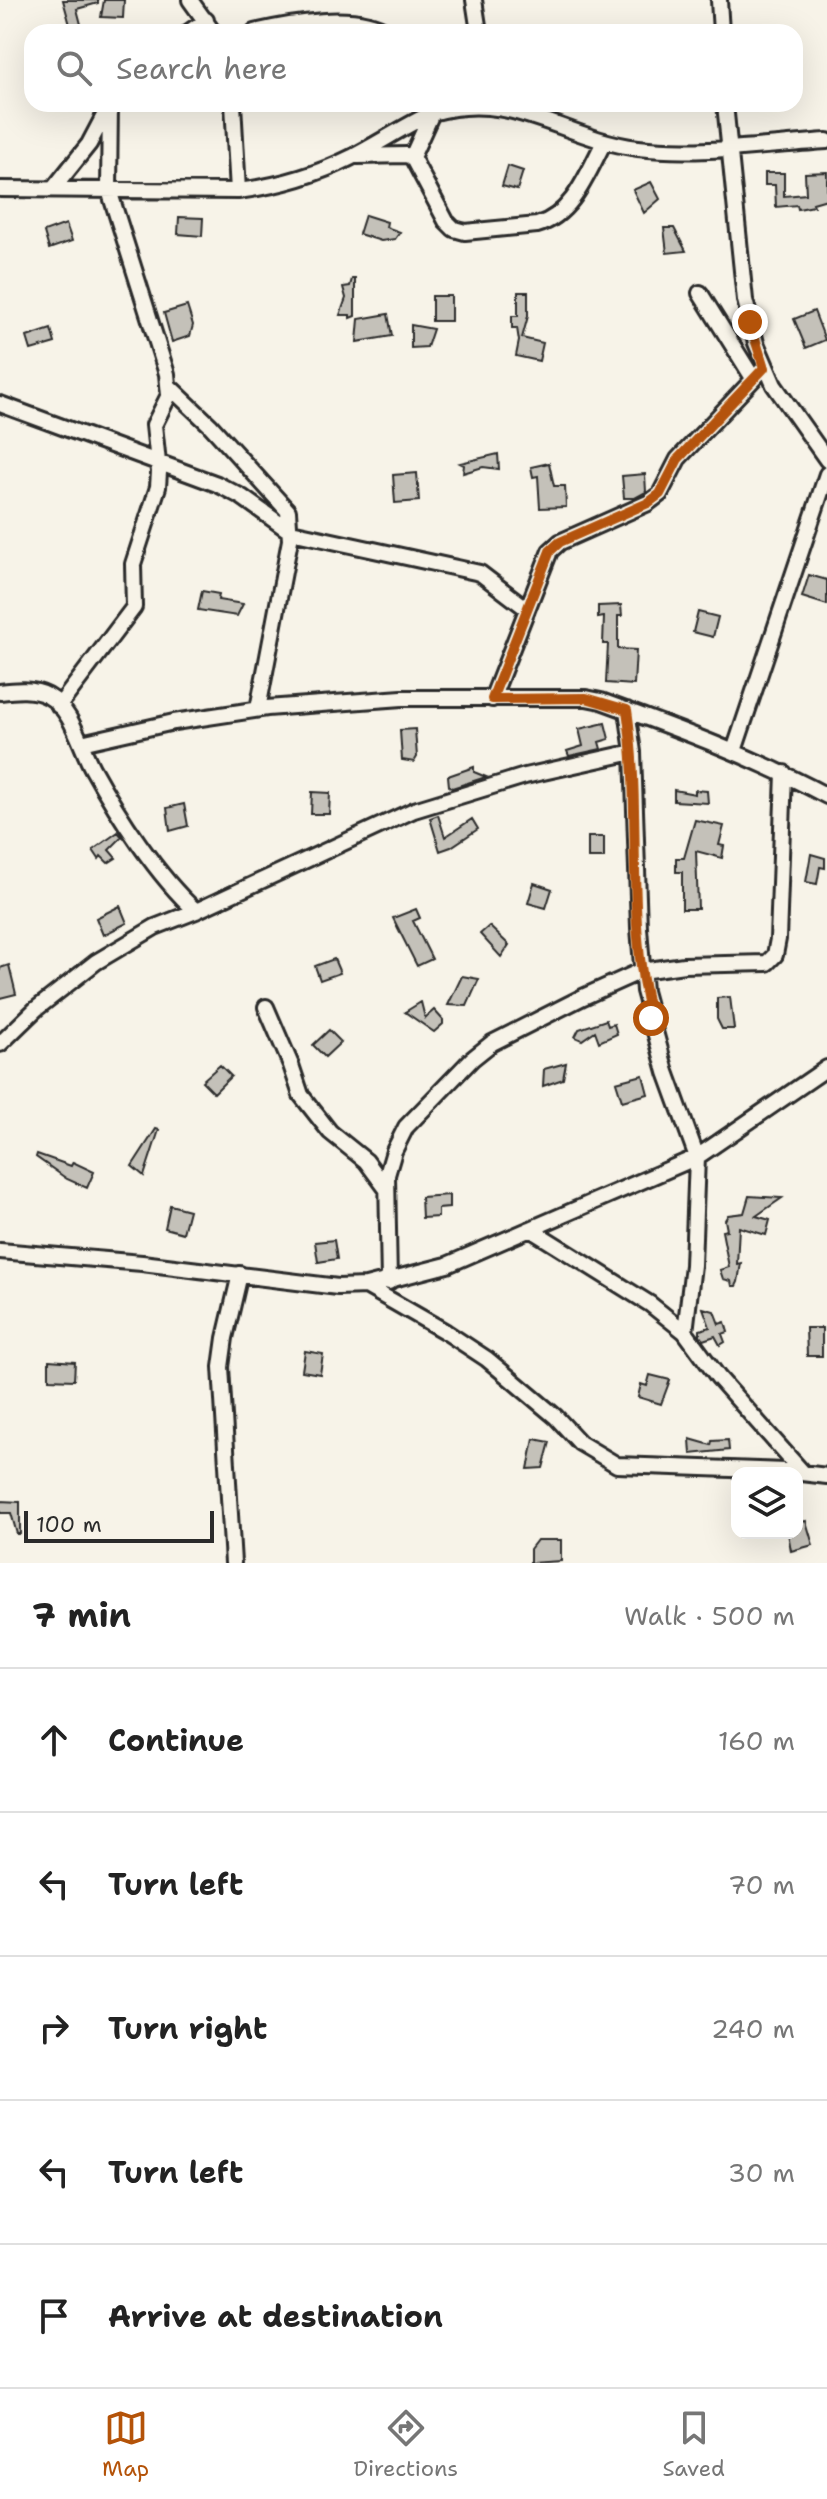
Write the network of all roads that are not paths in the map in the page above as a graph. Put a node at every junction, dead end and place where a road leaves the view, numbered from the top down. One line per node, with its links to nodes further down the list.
1 (190, 0): 4 (street)
2 (474, 0): 7 (street)
3 (719, 0): 8 (street)
4 (208, 24)
5 (295, 24): 6 (street)
6 (360, 24)
7 (478, 24)
8 (720, 24)
9 (106, 112): 21 (street)
10 (110, 112): 22 (street)
11 (233, 112): 23 (street)
12 (518, 112): 16 (street)
13 (725, 112): 17 (street)
14 (432, 113): 18 (street); 19 (street)
15 (827, 141): 17 (street)
16 (604, 142): 17 (street); 19 (street)
17 (727, 147): 25 (street)
18 (353, 156): 19 (street); 23 (street)
19 (412, 157)
20 (0, 189): 21 (street)
21 (53, 189): 22 (street)
22 (109, 190): 23 (street); 26 (street)
23 (238, 191)
24 (700, 293): 25 (street)
25 (759, 373): 28 (street); 32 (street)
26 (169, 386): 29 (street); 31 (street)
27 (0, 404): 29 (street)
28 (827, 460)
29 (157, 462): 31 (street); 35 (street)
30 (827, 474): 39 (street)
31 (291, 532): 32 (street); 36 (street)
32 (526, 608): 34 (street)
33 (0, 692): 35 (street)
34 (492, 699): 36 (street); 37 (street)
35 (59, 706): 38 (street)
36 (258, 709): 38 (street)
37 (627, 710): 39 (street); 40 (street)
38 (81, 743): 43 (street)
39 (734, 751): 41 (street)
40 (633, 752): 43 (street); 44 (street)
41 (784, 773): 42 (street); 44 (street)
42 (827, 796)
43 (196, 911): 46 (street)
44 (641, 971): 48 (street); 49 (street)
45 (266, 1007): 49 (street)
46 (0, 1044)
47 (827, 1068): 48 (street)
48 (697, 1157): 50 (street); 55 (street)
49 (386, 1188): 53 (street)
50 (530, 1229): 53 (street); 55 (street)
51 (0, 1251): 52 (street)
52 (240, 1274): 54 (street); 60 (street)
53 (389, 1282): 54 (street)
54 (366, 1286): 57 (street)
55 (685, 1332): 56 (street)
56 (798, 1467)
57 (731, 1470)
58 (803, 1473): 59 (street)
59 (827, 1476)
60 (233, 1563)

